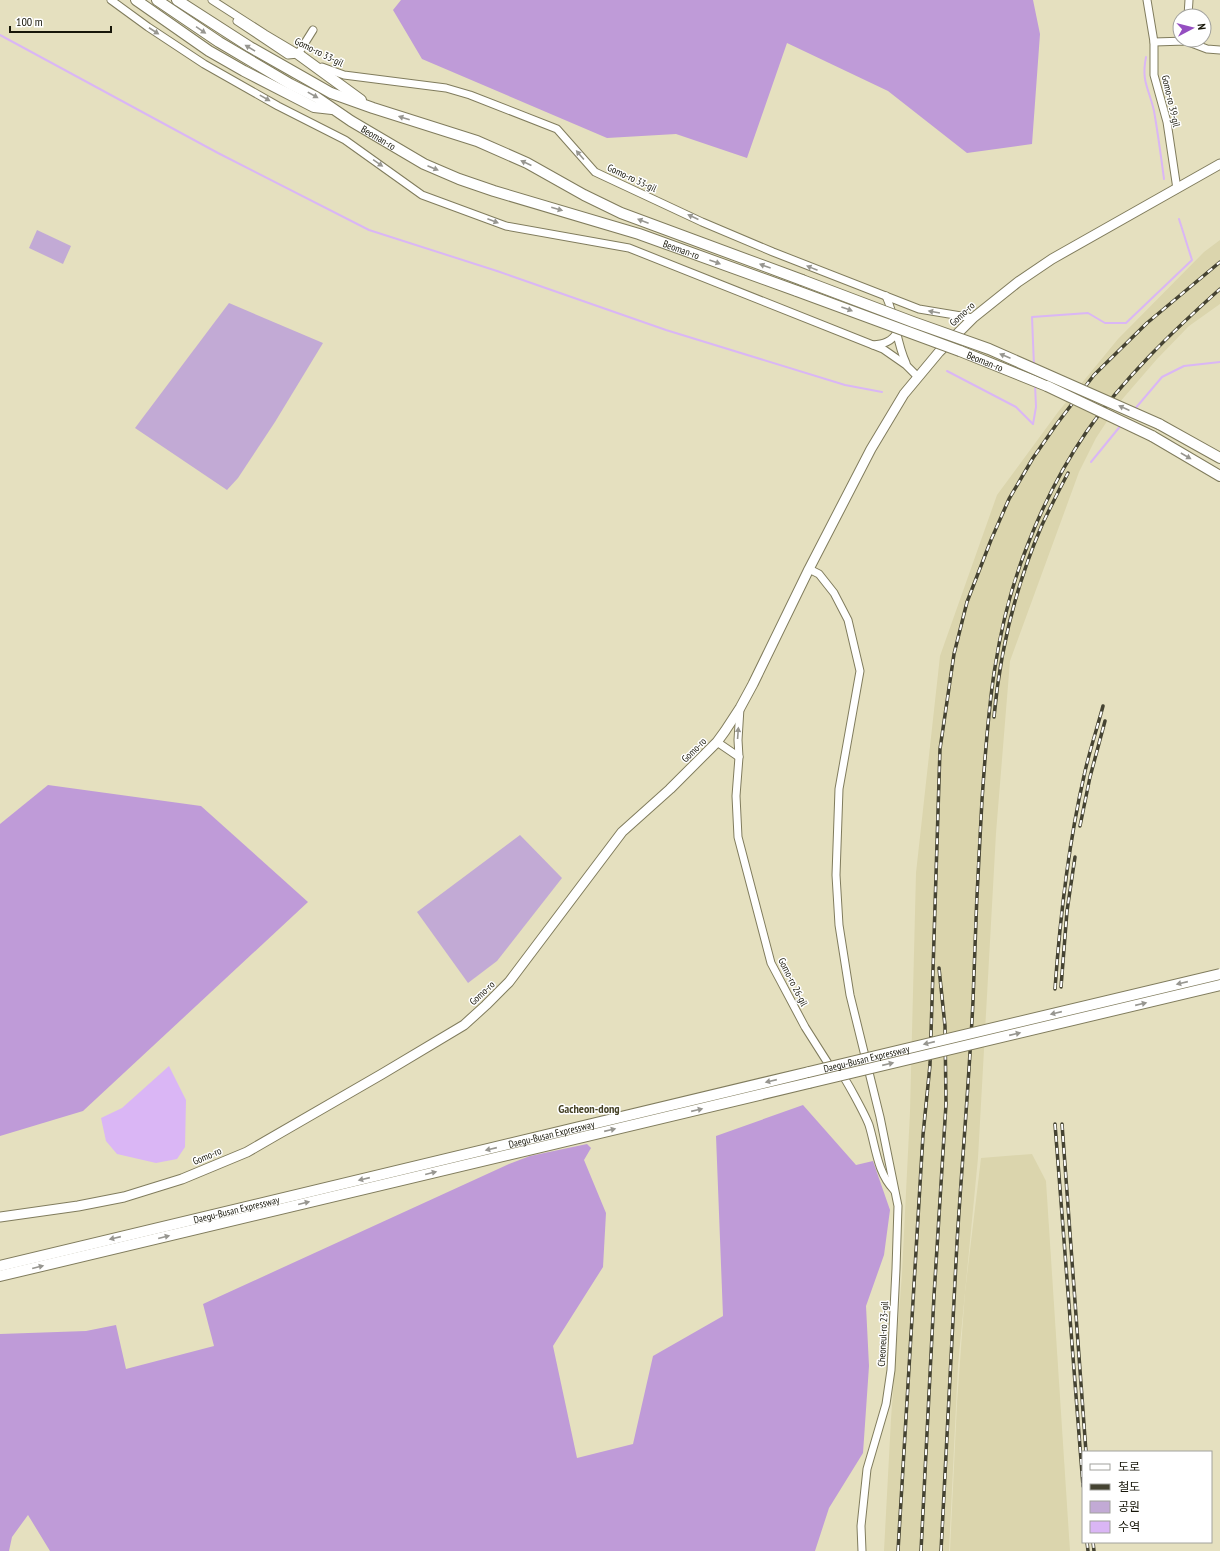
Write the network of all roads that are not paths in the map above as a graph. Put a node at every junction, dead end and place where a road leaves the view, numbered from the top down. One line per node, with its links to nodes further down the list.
1 (111, 0): 21 (street, one-way to 21)
2 (136, 0): 15 (highway)
3 (157, 0): 15 (highway, Beoman-ro, one-way to 15)
4 (177, 0): 14 (highway, one-way to 4)
5 (205, 0): 13 (street)
6 (212, 0): 13 (street, Gomo-ro 33-gil)
7 (1147, 0): 10 (street, Gomo-ro 39-gil)
8 (313, 30): 13 (street)
9 (1172, 41): 10 (street)
10 (1154, 42): 17 (street, Gomo-ro 39-gil)
11 (1205, 48): 12 (street)
12 (1220, 50)
13 (298, 54): 14 (highway); 18 (street, Gomo-ro 33-gil, one-way to 13)
14 (373, 108): 24 (highway, Beoman-ro, one-way to 14, bridge)
15 (334, 109): 25 (highway, Beoman-ro, one-way to 25, bridge)
16 (1220, 164): 17 (main road, Gomo-ro)
17 (1177, 189): 19 (main road, Gomo-ro)
18 (886, 296): 19 (street, Gomo-ro 33-gil, one-way to 18); 20 (street)
19 (973, 318): 23 (main road, Gomo-ro)
20 (897, 332): 21 (street); 22 (street)
21 (873, 345): 22 (street)
22 (906, 365): 23 (street)
23 (918, 378): 26 (main road, Gomo-ro)
24 (1220, 458)
25 (1220, 476)
26 (809, 569): 27 (main road, Gomo-ro); 34 (street, Cheoneul-ro 23-gil)
27 (740, 708): 28 (main road, Gomo-ro); 29 (street, Gomo-ro 26-gil, one-way to 27)
28 (717, 742): 29 (street); 35 (main road, Gomo-ro)
29 (739, 757): 34 (street, Gomo-ro 26-gil)
30 (1220, 974): 32 (highway, Daegu-Busan Expressway, one-way to 32, bridge)
31 (1220, 985): 32 (highway, Daegu-Busan Expressway, one-way to 31, bridge)
32 (658, 1114): 33 (highway, Daegu-Busan Expressway)
33 (571, 1134): 36 (highway, Daegu-Busan Expressway, one-way to 36); 37 (highway, Daegu-Busan Expressway, one-way to 33)
34 (895, 1192): 38 (street, Cheoneul-ro 23-gil)
35 (0, 1217)
36 (0, 1266)
37 (0, 1276)
38 (862, 1551)

